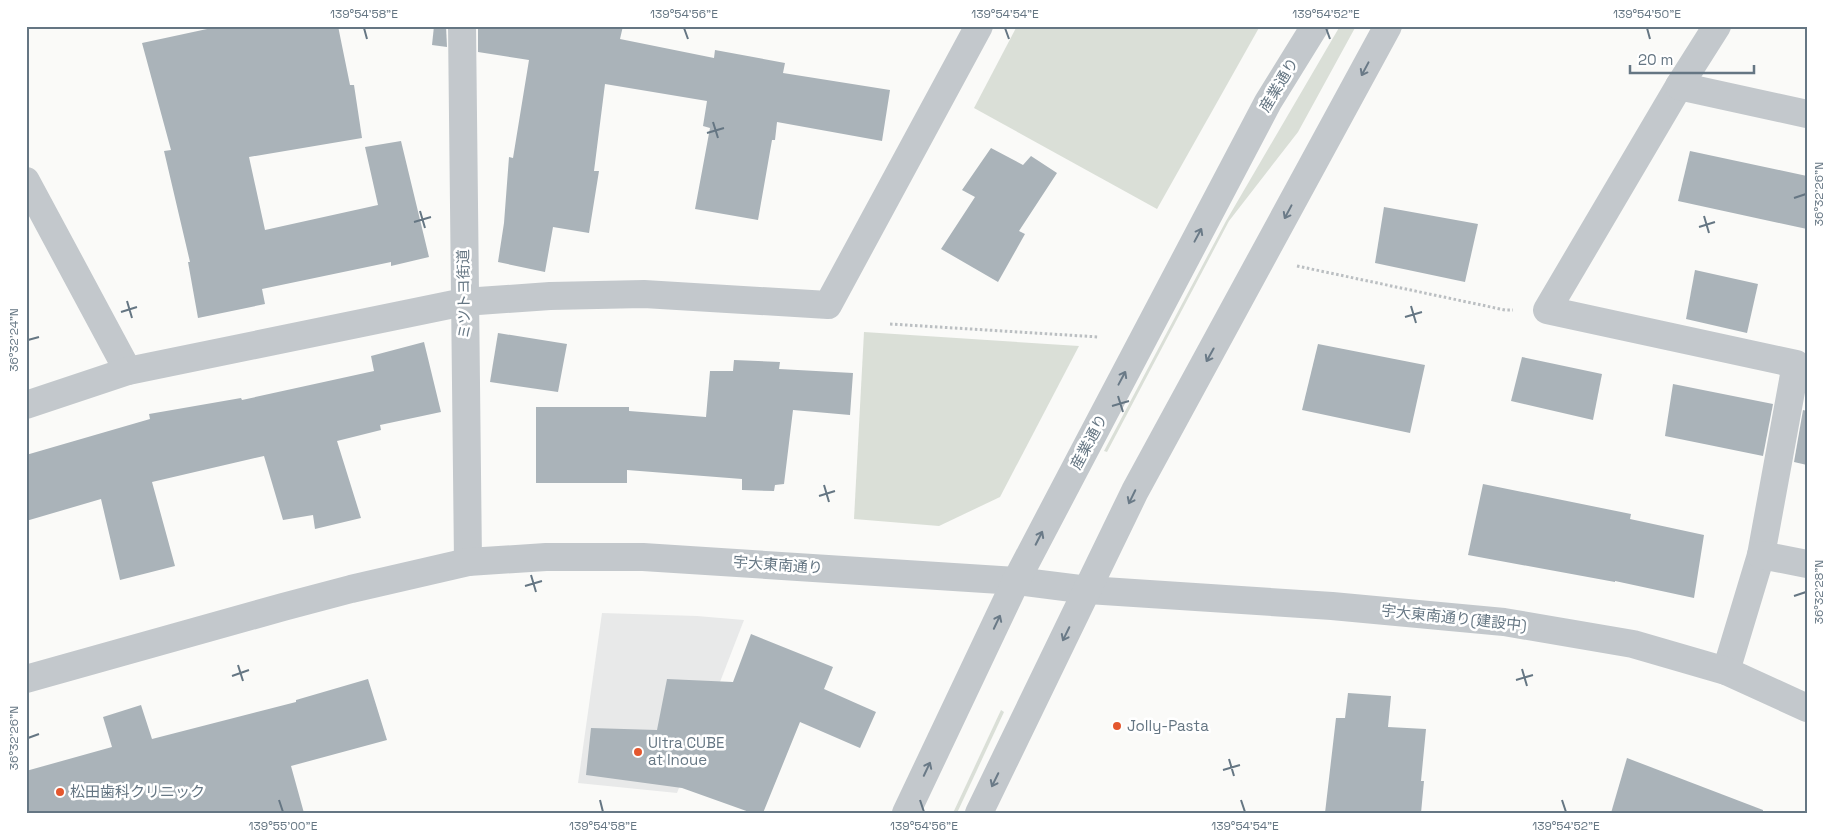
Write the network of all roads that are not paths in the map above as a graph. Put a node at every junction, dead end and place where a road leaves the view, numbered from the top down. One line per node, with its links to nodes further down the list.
1 (462, 26): 9 (street, ミツトヨ街道)
2 (979, 26): 9 (street)
3 (1315, 26): 16 (street, 産業通り, one-way to 3)
4 (1388, 26): 17 (street, one-way to 17)
5 (1718, 26): 6 (street)
6 (1680, 86): 7 (street); 10 (street)
7 (1807, 114)
8 (26, 181): 11 (street)
9 (464, 302): 11 (street); 14 (street, ミツトヨ街道)
10 (1801, 365): 13 (street)
11 (128, 371): 12 (street)
12 (26, 405)
13 (1761, 556): 15 (street); 18 (street)
14 (468, 562): 16 (street, 宇大東南通り); 19 (street, 宇大東南通り)
15 (1807, 564)
16 (1016, 581): 17 (street, 宇大東南通り); 21 (street, 産業通り, one-way to 16)
17 (1088, 590): 18 (street, 宇大東南通り(建設中)); 22 (street, one-way to 22)
18 (1726, 670): 20 (street, 宇大東南通り(建設中))
19 (26, 679)
20 (1807, 708)
21 (906, 813)
22 (979, 813)

